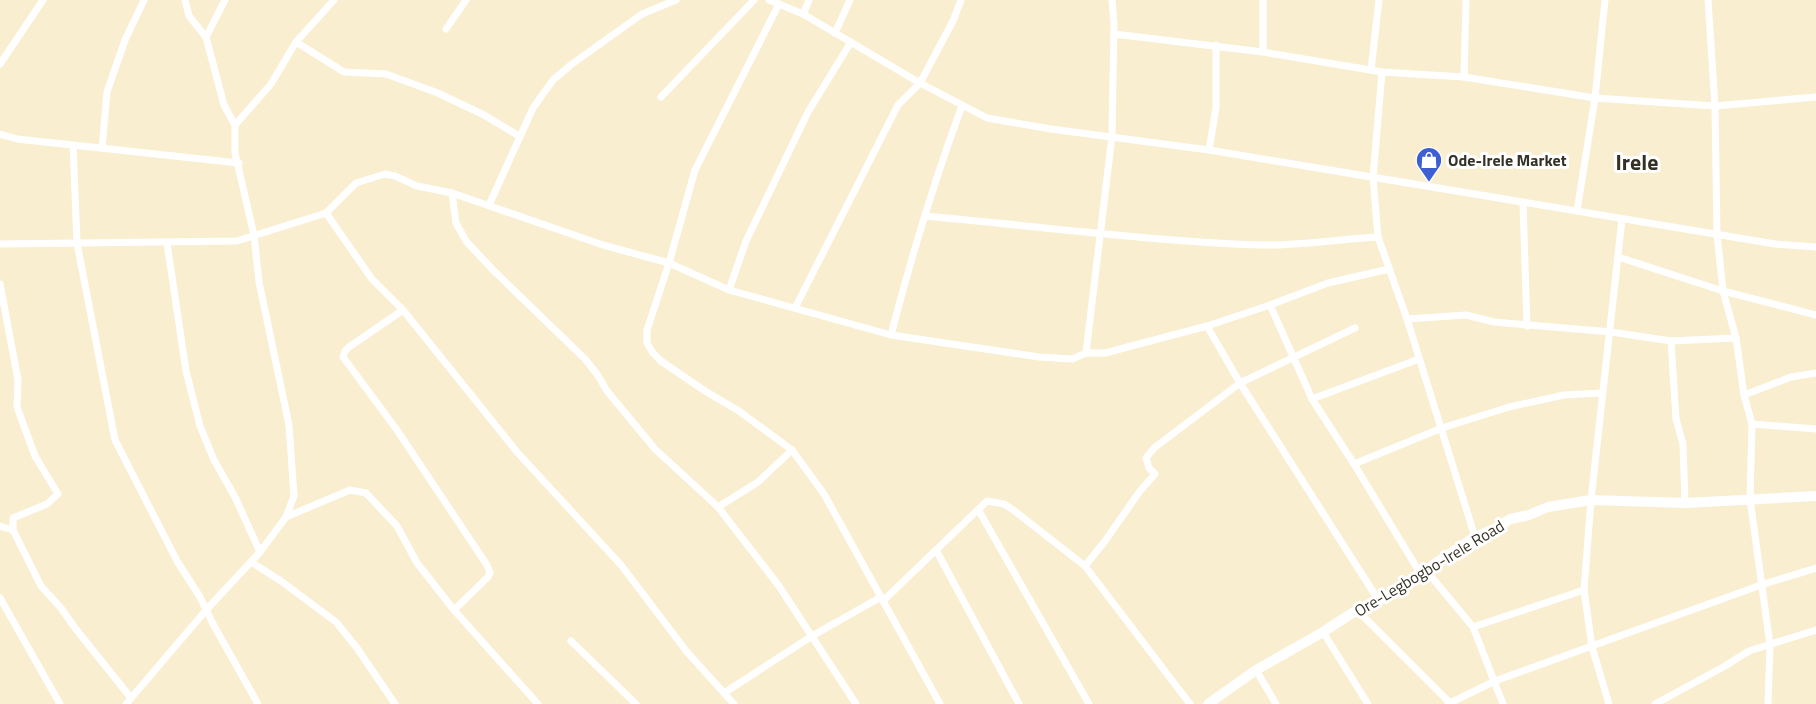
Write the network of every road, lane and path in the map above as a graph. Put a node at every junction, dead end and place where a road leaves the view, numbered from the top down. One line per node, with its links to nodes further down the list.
1 (43, 0): 29 (street)
2 (144, 0): 44 (street)
3 (185, 0): 24 (street)
4 (225, 0): 24 (street)
5 (334, 0): 25 (street)
6 (466, 0): 21 (street)
7 (676, 0): 41 (street)
8 (754, 0): 34 (street)
9 (770, 0): 19 (street)
10 (809, 0): 20 (street)
11 (850, 0): 22 (street)
12 (961, 0): 33 (street)
13 (1112, 0): 23 (street)
14 (1263, 0): 28 (street)
15 (1379, 0): 30 (street)
16 (1466, 0): 32 (street)
17 (1605, 0): 36 (street)
18 (1707, 0): 38 (street)
19 (779, 4): 20 (street); 64 (street)
20 (803, 14): 22 (street)
21 (446, 29)
22 (836, 33): 26 (street)
23 (1114, 34): 27 (street); 42 (street)
24 (206, 38): 39 (street)
25 (296, 42): 39 (street); 41 (street)
26 (851, 42): 33 (street); 67 (street)
27 (1216, 45): 28 (street); 45 (street)
28 (1263, 52): 30 (street)
29 (0, 64)
30 (1371, 70): 31 (street)
31 (1382, 72): 32 (street); 47 (street)
32 (1464, 77): 36 (street)
33 (920, 83): 37 (street); 70 (street)
34 (661, 97)
35 (1816, 97): 38 (street)
36 (1595, 98): 38 (street); 51 (street)
37 (962, 106): 42 (street); 53 (street)
38 (1715, 106): 56 (street)
39 (236, 125): 46 (street)
40 (0, 134): 43 (street)
41 (519, 136): 50 (street)
42 (1112, 136): 45 (street); 55 (street)
43 (74, 145): 44 (street); 59 (street)
44 (102, 148): 46 (street)
45 (1209, 150): 47 (street)
46 (239, 163): 57 (street)
47 (1373, 178): 49 (street); 58 (street)
48 (453, 193): 50 (street); 52 (street); 98 (street)
49 (1522, 202): 51 (street); 75 (street)
50 (489, 205): 64 (street)
51 (1578, 211): 54 (street)
52 (326, 213): 57 (street); 71 (street)
53 (925, 216): 55 (street); 78 (street)
54 (1622, 219): 56 (street); 63 (street)
55 (1099, 234): 58 (street); 81 (street)
56 (1717, 234): 62 (street); 68 (street)
57 (254, 235): 60 (street); 100 (street)
58 (1378, 237): 65 (street)
59 (77, 243): 60 (street); 61 (street); 115 (street)
60 (167, 243): 105 (street)
61 (0, 244)
62 (1816, 247)
63 (1618, 257): 68 (street); 77 (street)
64 (669, 263): 67 (street); 92 (street)
65 (1389, 269): 69 (street); 73 (street)
66 (0, 284): 102 (street)
67 (729, 291): 70 (street)
68 (1723, 291): 72 (street); 79 (street)
69 (1270, 305): 74 (street); 82 (street)
70 (795, 308): 78 (street)
71 (404, 310): 116 (street); 127 (street)
72 (1816, 315)
73 (1407, 319): 75 (street); 83 (street)
74 (1207, 326): 81 (street); 85 (street)
75 (1527, 326): 77 (street)
76 (1355, 328): 82 (street)
77 (1611, 332): 80 (street); 86 (street)
78 (891, 336): 81 (street)
79 (1736, 338): 80 (street); 87 (street)
80 (1671, 341): 97 (street)
81 (1086, 353)
82 (1292, 359): 85 (street); 88 (street)
83 (1419, 359): 88 (street); 90 (street)
84 (1816, 373): 87 (street)
85 (1240, 382): 107 (street); 114 (street)
86 (1602, 393): 90 (street); 96 (street)
87 (1744, 395): 89 (street)
88 (1312, 399): 93 (street)
89 (1752, 424): 91 (street); 95 (street)
90 (1442, 428): 93 (street); 103 (street)
91 (1816, 429)
92 (792, 450): 98 (street); 113 (street)
93 (1354, 464): 109 (street)
94 (1816, 496): 95 (main road, Ore-Legbogbo-Irele Road)
95 (1750, 499): 97 (main road, Ore-Legbogbo-Irele Road); 110 (street)
96 (1591, 500): 97 (main road, Ore-Legbogbo-Irele Road); 103 (main road, Ore-Legbogbo-Irele Road); 111 (street)
97 (1685, 503)
98 (718, 507): 121 (street)
99 (978, 511): 104 (street); 107 (street); 139 (street)
100 (286, 517): 105 (street); 116 (street)
101 (0, 526): 102 (street)
102 (13, 530): 128 (street)
103 (1474, 537): 109 (main road, Ore-Legbogbo-Irele Road)
104 (936, 550): 113 (street); 138 (street)
105 (260, 552): 106 (street)
106 (251, 562): 115 (street); 132 (street)
107 (1085, 566): 140 (street)
108 (1816, 568): 110 (street)
109 (1423, 571): 114 (main road, Ore-Legbogbo-Irele Road); 118 (street)
110 (1761, 585): 123 (street); 124 (street)
111 (1584, 591): 118 (street); 124 (street)
112 (0, 598): 130 (street)
113 (882, 599): 121 (street); 137 (street)
114 (1379, 601): 117 (main road, Ore-Legbogbo-Irele Road)
115 (207, 609): 128 (street); 131 (street)
116 (454, 610): 133 (street)
117 (1357, 610): 120 (main road, Ore-Legbogbo-Irele Road); 129 (street)
118 (1473, 627): 126 (street)
119 (1816, 630): 123 (street)
120 (1323, 632): 125 (main road, Ore-Legbogbo-Irele Road); 143 (street)
121 (812, 636): 127 (street); 136 (street)
122 (571, 641): 134 (street)
123 (1770, 645): 146 (street); 147 (street)
124 (1592, 647): 126 (street); 145 (street)
125 (1256, 670): 141 (main road, Ore-Legbogbo-Irele Road); 142 (street)
126 (1495, 681): 129 (street); 144 (street)
127 (724, 693): 135 (street)
128 (129, 701)
129 (1449, 703)
130 (60, 704)
131 (258, 704)
132 (395, 704)
133 (537, 704)
134 (636, 704)
135 (734, 704)
136 (856, 704)
137 (940, 704)
138 (1019, 704)
139 (1089, 704)
140 (1190, 704)
141 (1208, 704)
142 (1276, 704)
143 (1368, 704)
144 (1503, 704)
145 (1609, 704)
146 (1655, 704)
147 (1768, 704)

